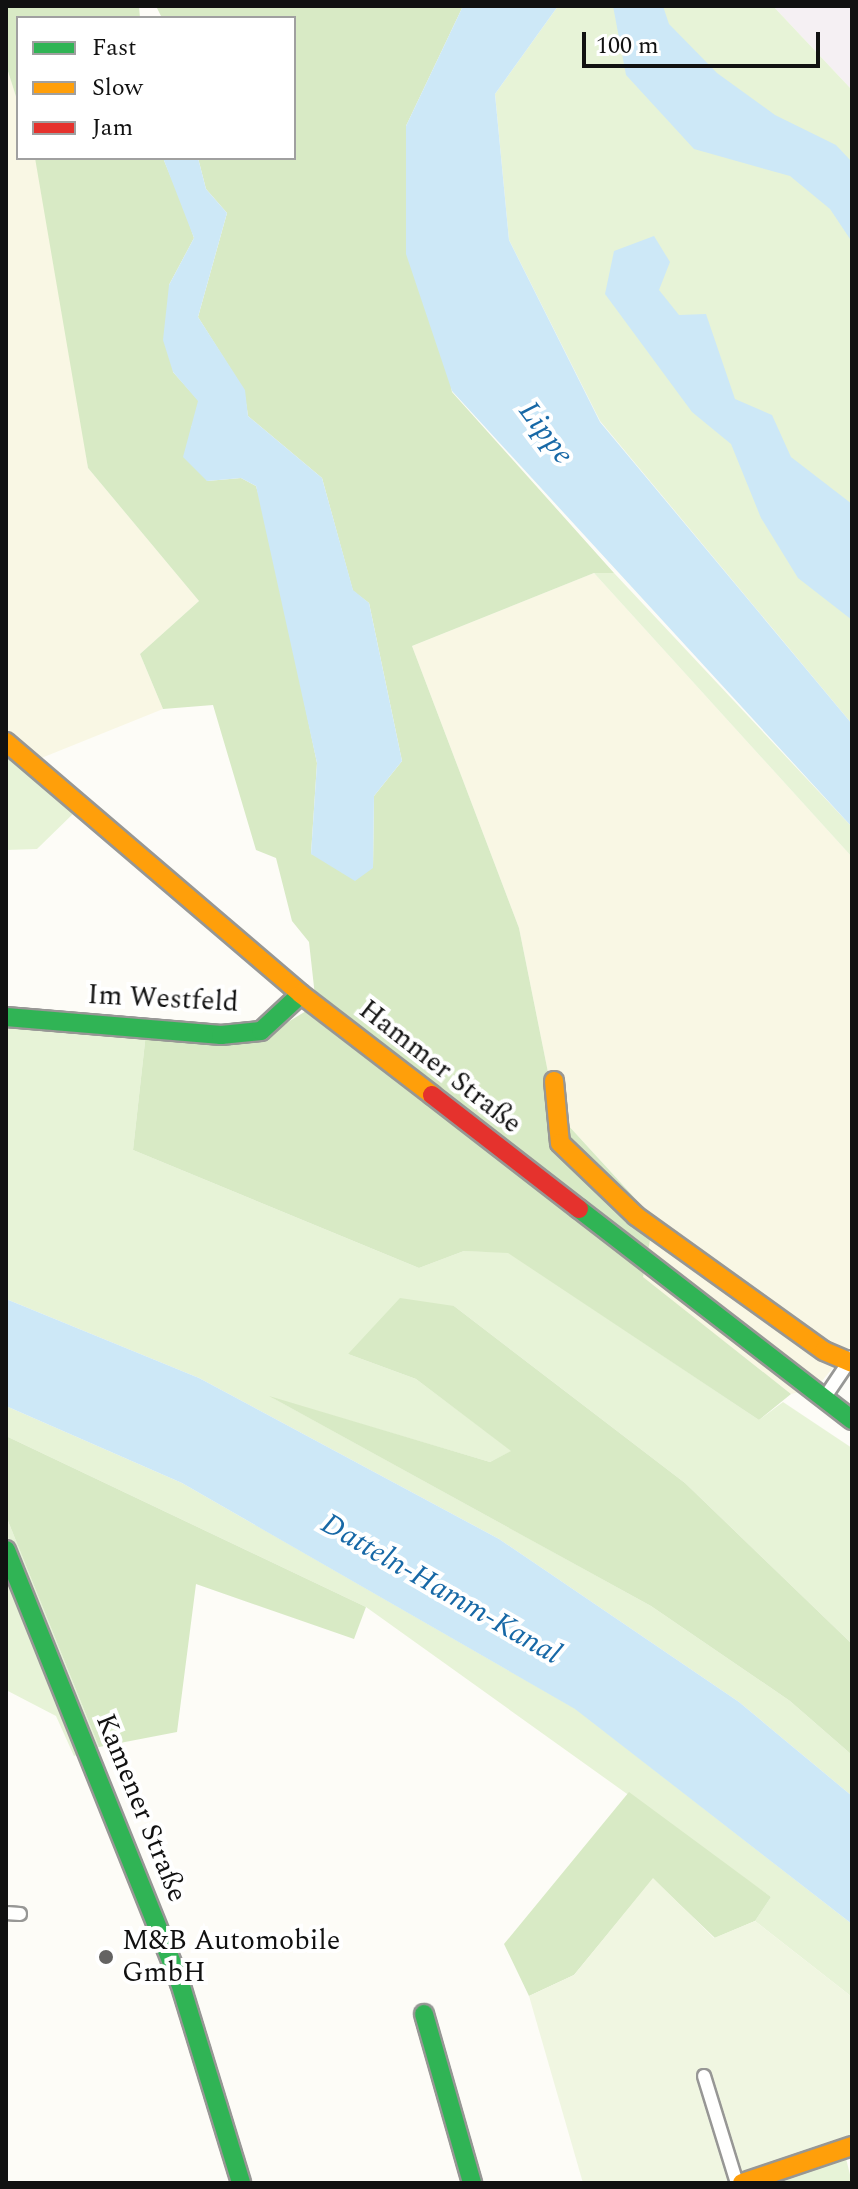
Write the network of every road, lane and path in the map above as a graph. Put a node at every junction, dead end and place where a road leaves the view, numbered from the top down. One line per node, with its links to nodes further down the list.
1 (6, 742): 2 (main road, Hammer Straße)
2 (301, 994): 3 (main road, Im Westfeld); 6 (main road, Hammer Straße)
3 (6, 1017)
4 (554, 1081): 5 (main road, Hammer Straße)
5 (851, 1360): 6 (street)
6 (823, 1400): 7 (main road, Hammer Straße)
7 (852, 1420)
8 (6, 1550): 14 (main road, Kamener Straße)
9 (6, 1913): 10 (street)
10 (20, 1914)
11 (424, 2014): 15 (main road)
12 (704, 2076): 16 (street)
13 (852, 2146): 16 (main road)
14 (241, 2183)
15 (472, 2183)
16 (740, 2183)

